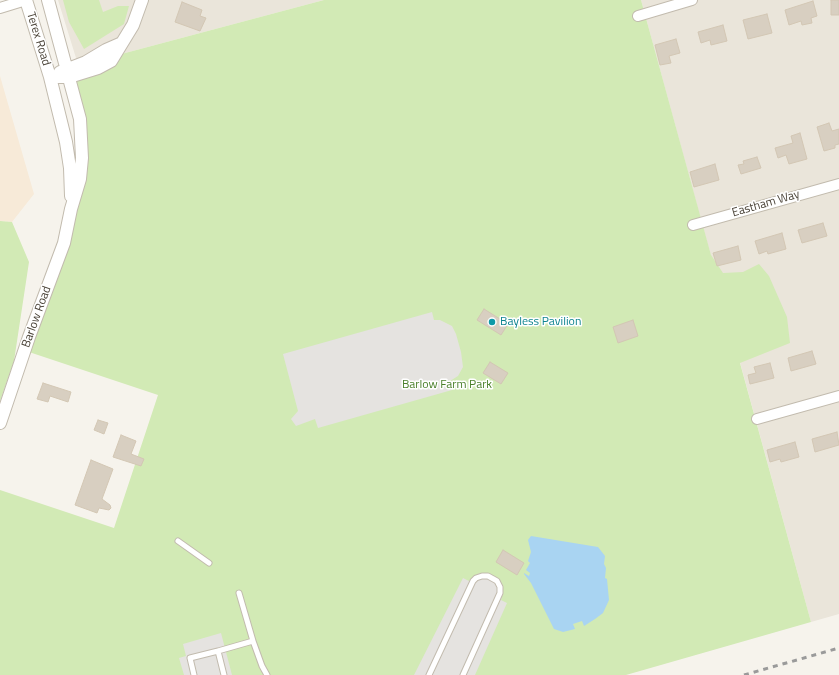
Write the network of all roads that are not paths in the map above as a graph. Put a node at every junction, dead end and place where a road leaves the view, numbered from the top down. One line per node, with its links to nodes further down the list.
1 (26, 0): 5 (street); 8 (street, Terex Road)
2 (48, 0): 7 (street, Terex Road)
3 (142, 0): 7 (street)
4 (692, 0): 6 (street)
5 (0, 8)
6 (638, 16)
7 (68, 73): 8 (street); 10 (street, Barlow Road)
8 (50, 77): 10 (street, Barlow Road)
9 (839, 184): 11 (street, Eastham Way)
10 (71, 209): 14 (street, Barlow Road)
11 (694, 225)
12 (839, 396): 13 (street)
13 (757, 419)
14 (0, 423)
15 (178, 540): 16 (lane)
16 (209, 563)
17 (239, 593): 18 (lane)
18 (253, 641): 19 (lane); 22 (lane)
19 (218, 651): 20 (lane); 21 (lane)
20 (194, 675)
21 (224, 675)
22 (268, 675)
23 (429, 675): 24 (lane)
24 (463, 675)

